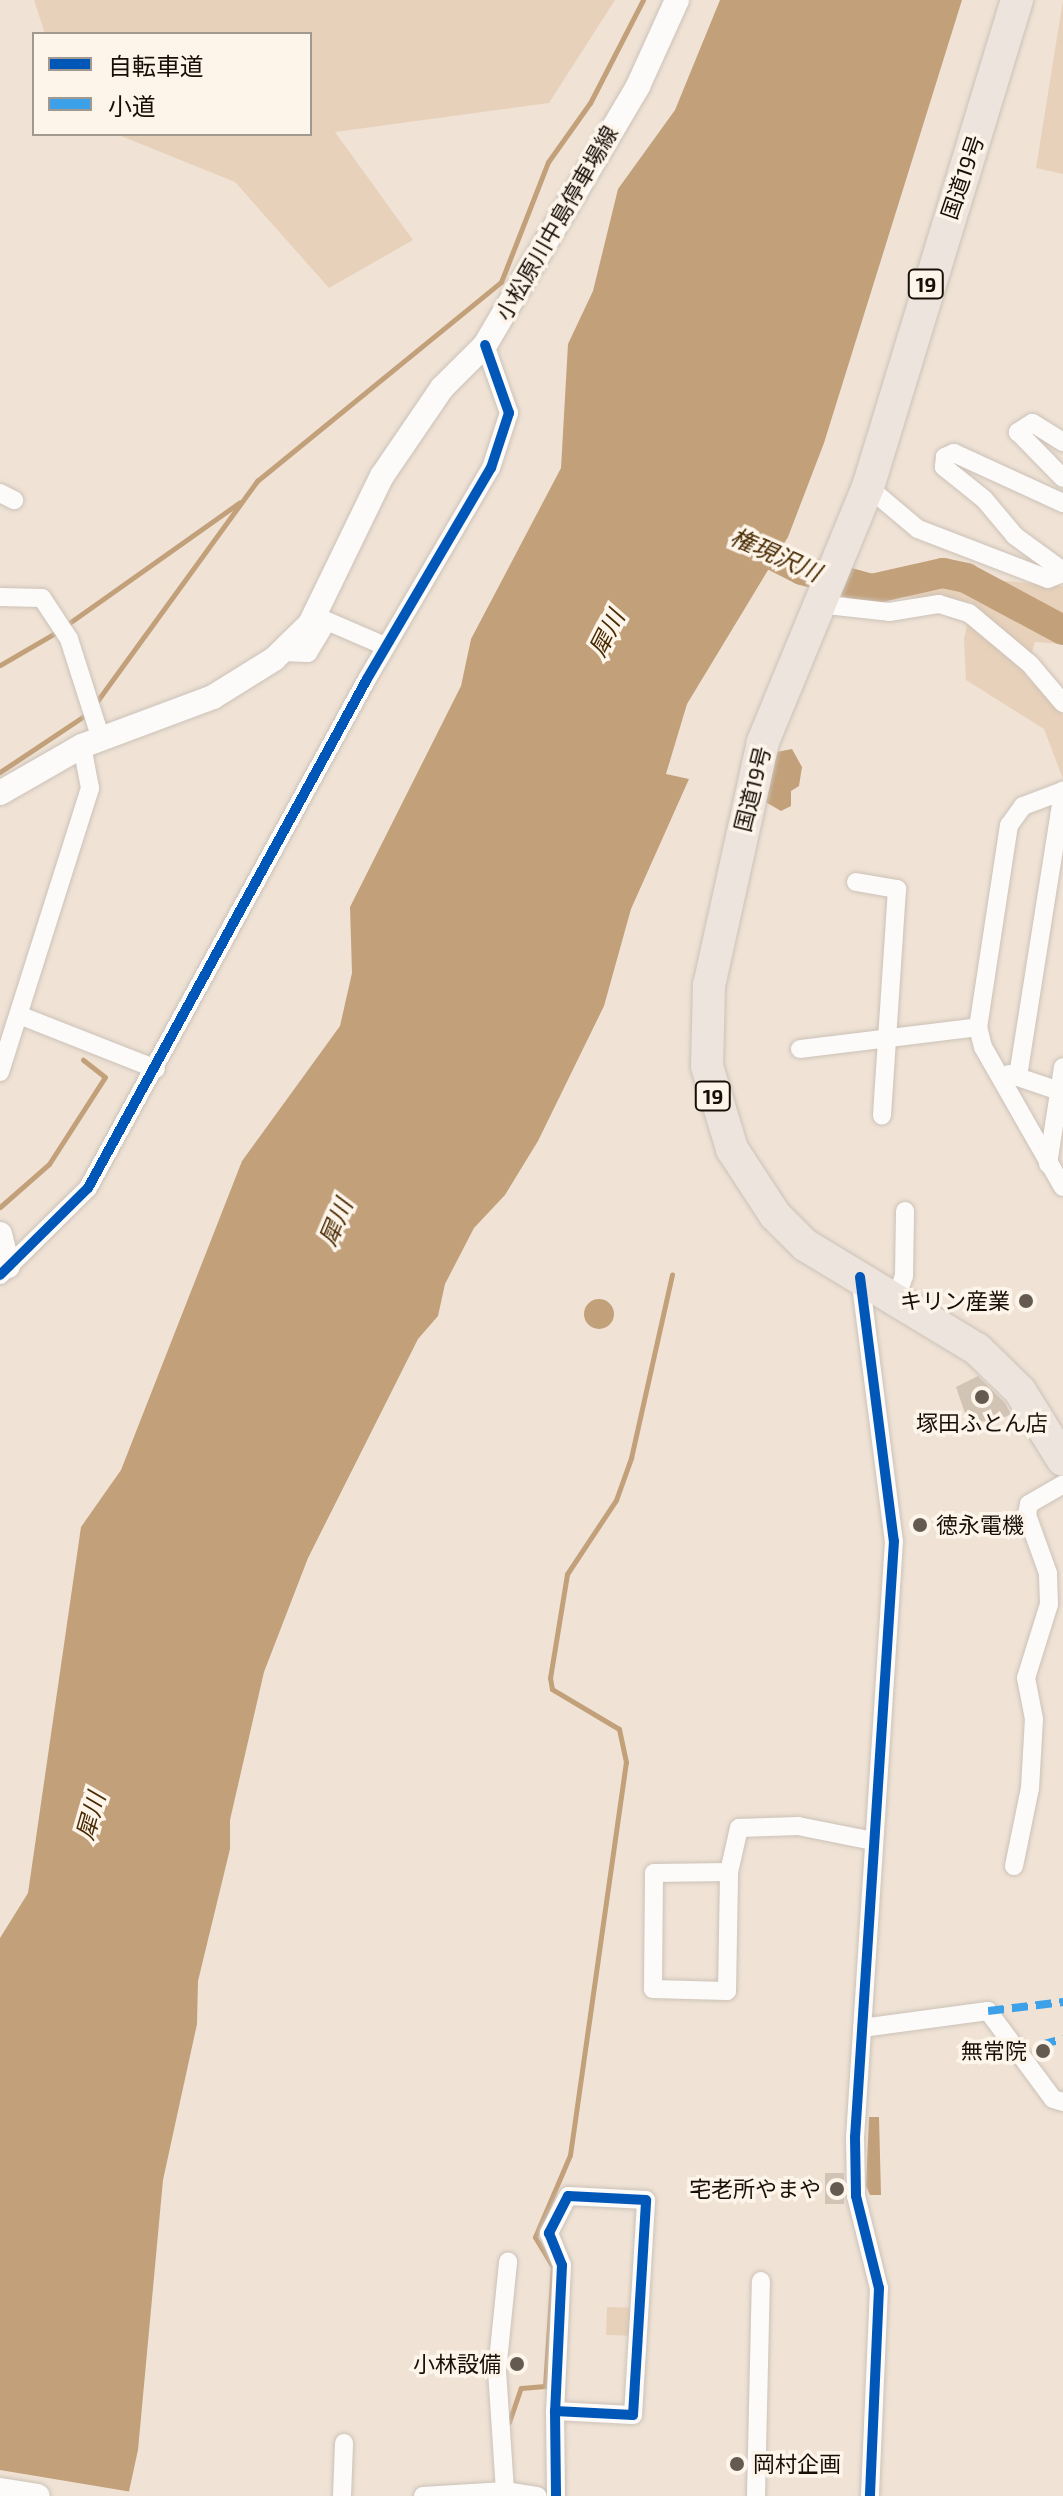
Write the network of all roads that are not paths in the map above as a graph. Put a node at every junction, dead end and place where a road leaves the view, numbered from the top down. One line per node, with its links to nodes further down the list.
1 (677, 0): 3 (main road, 小松原川中島停車場線)
2 (1017, 0): 6 (highway, 国道19号 / 19)
3 (485, 345): 11 (street); 12 (main road, 小松原川中島停車場線)
4 (1063, 442): 5 (street)
5 (1063, 478)
6 (868, 487): 8 (street); 9 (highway, 国道19号 / 19)
7 (1063, 503): 8 (street)
8 (1063, 572)
9 (826, 589): 13 (street); 34 (highway, 国道19号 / 19)
10 (0, 597): 14 (street)
11 (385, 646): 12 (street); 23 (street)
12 (281, 652): 14 (main road, 小松原川中島停車場線)
13 (1063, 703)
14 (92, 742): 16 (main road, 小松原川中島停車場線); 18 (street)
15 (1063, 791): 19 (street); 26 (street)
16 (0, 793)
17 (856, 882): 20 (street)
18 (19, 1015): 23 (street); 25 (street)
19 (978, 1027): 20 (street); 24 (street)
20 (890, 1042): 21 (street); 28 (street)
21 (800, 1049)
22 (1063, 1067): 27 (street)
23 (156, 1069): 33 (street)
24 (996, 1071): 26 (street); 29 (street)
25 (0, 1072)
26 (1018, 1076): 27 (street)
27 (1059, 1091): 29 (street)
28 (882, 1116)
29 (1048, 1164): 30 (street)
30 (1063, 1187)
31 (905, 1211): 35 (street)
32 (0, 1234): 33 (main road)
33 (4, 1271)
34 (860, 1277): 35 (highway, 国道19号 / 19); 38 (street)
35 (897, 1297): 36 (highway, 国道19号 / 19)
36 (1063, 1460)
37 (1063, 1484): 39 (street)
38 (873, 1841): 40 (street); 41 (street)
39 (1014, 1866)
40 (729, 1872): 40 (street)
41 (862, 2028): 42 (street); 55 (street)
42 (1063, 2102)
43 (508, 2262): 48 (street)
44 (761, 2281): 54 (street)
45 (555, 2411): 45 (street); 53 (street)
46 (344, 2443): 50 (street)
47 (0, 2490): 49 (main road)
48 (500, 2493): 51 (street); 52 (street)
49 (38, 2496)
50 (342, 2496)
51 (423, 2496)
52 (538, 2496)
53 (556, 2496)
54 (756, 2496)
55 (870, 2496)

